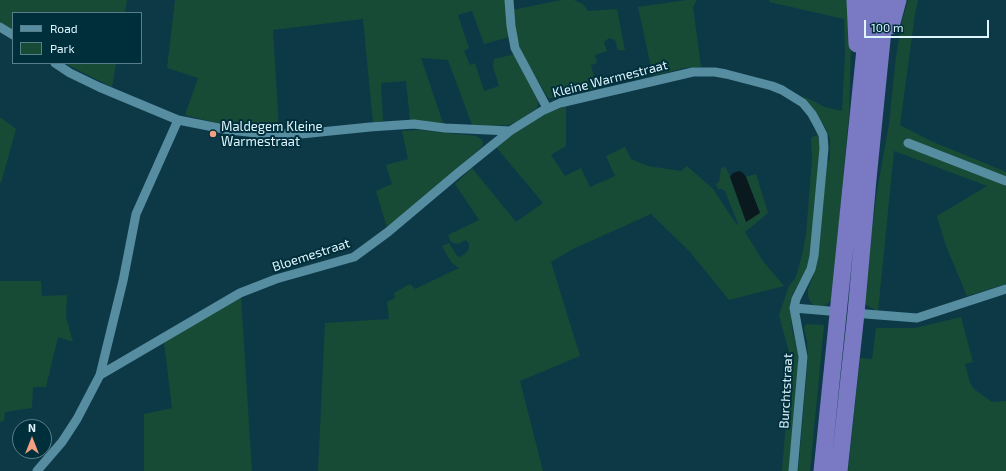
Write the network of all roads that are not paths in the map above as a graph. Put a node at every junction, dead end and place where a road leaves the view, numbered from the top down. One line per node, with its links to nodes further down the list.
1 (509, 0): 10 (street)
2 (855, 0): 13 (highway)
3 (870, 0): 13 (highway)
4 (886, 0): 8 (highway)
5 (898, 0): 8 (highway)
6 (0, 27): 7 (street)
7 (12, 34)
8 (880, 54): 19 (highway)
9 (56, 64): 11 (street)
10 (547, 108): 12 (street, Kleine Warmestraat); 17 (street, Kleine Warmestraat)
11 (178, 120): 12 (street); 20 (street)
12 (510, 131): 20 (street, Bloemestraat)
13 (856, 132): 18 (highway)
14 (908, 143): 15 (street)
15 (1006, 181)
16 (1006, 289): 19 (street)
17 (794, 308): 18 (street); 22 (street, Burchtstraat)
18 (838, 312): 19 (street); 23 (highway)
19 (856, 313): 24 (highway)
20 (100, 375): 21 (street)
21 (37, 471)
22 (793, 471)
23 (822, 471)
24 (839, 471)

